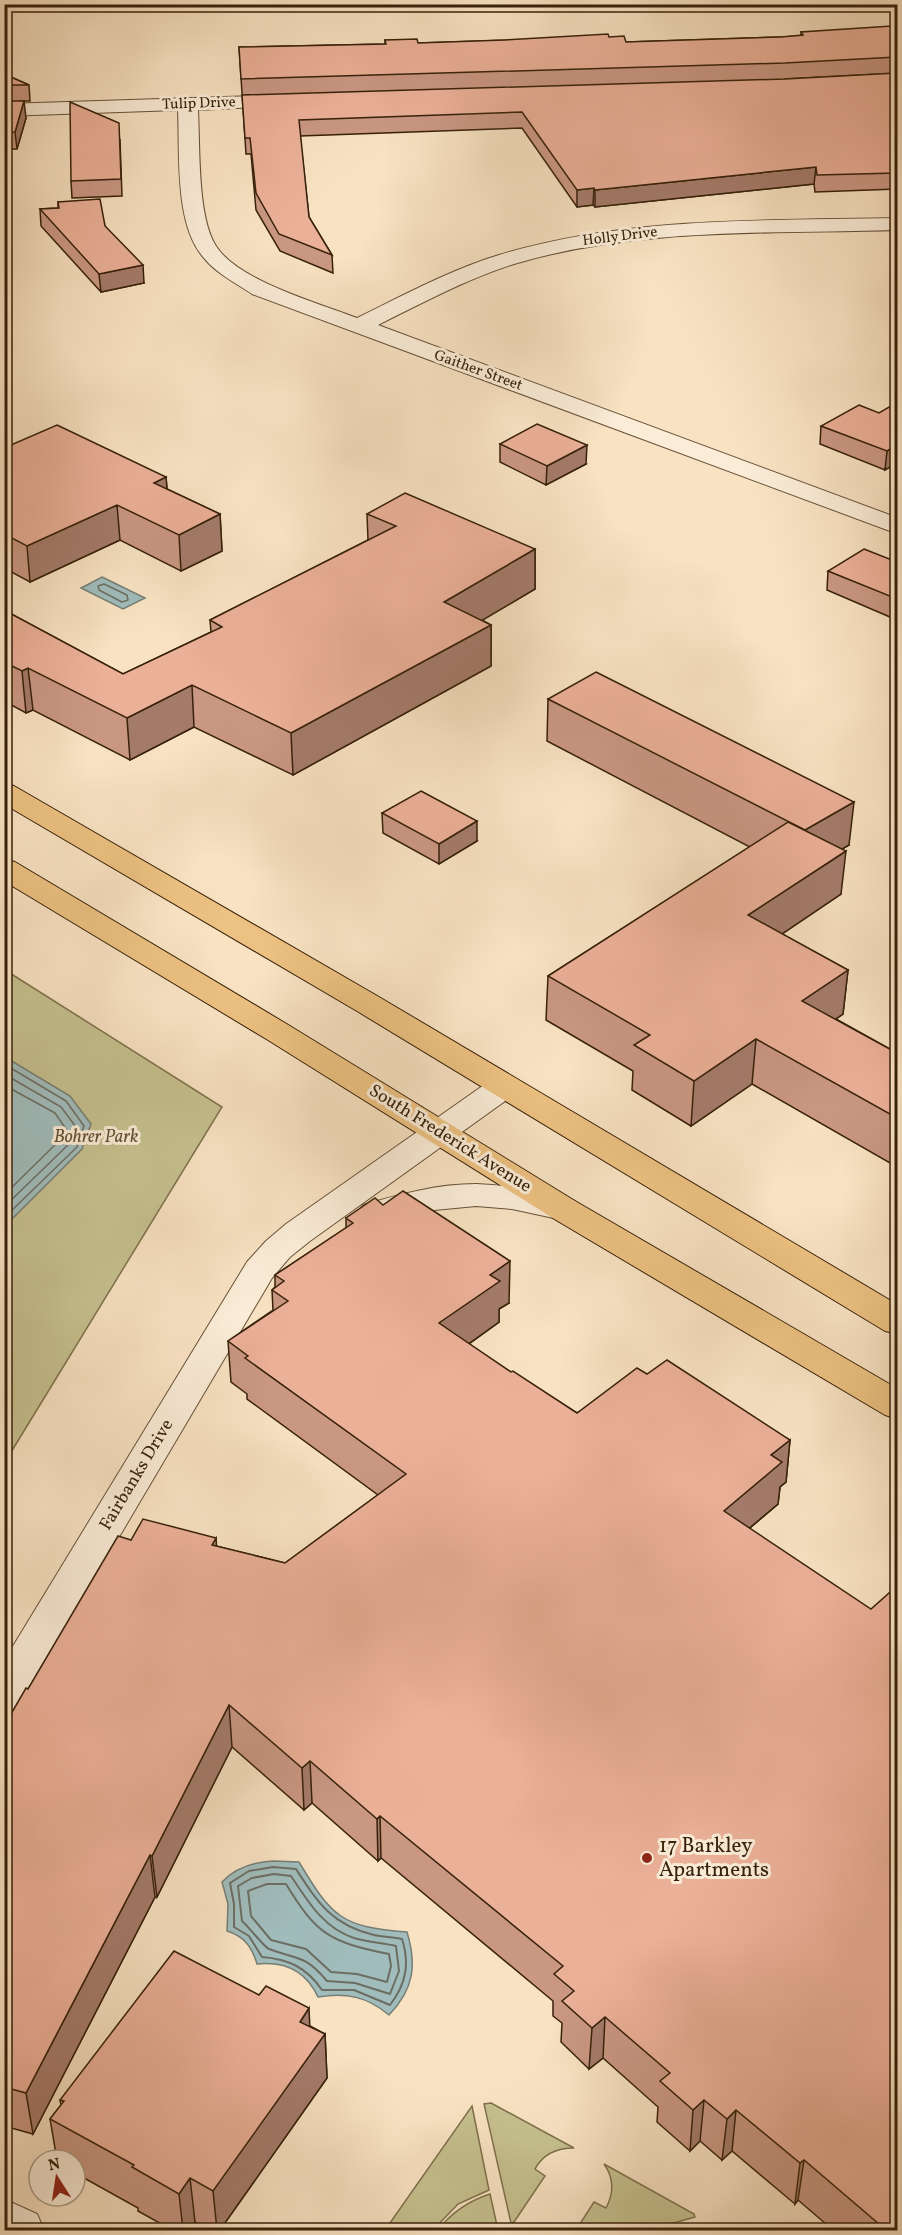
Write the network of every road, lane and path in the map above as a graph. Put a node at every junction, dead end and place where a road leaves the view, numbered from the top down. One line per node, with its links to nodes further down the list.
1 (307, 101): 2 (street, Tulip Drive)
2 (188, 104): 3 (street, Tulip Drive); 5 (street, Gaither Street)
3 (4, 110)
4 (897, 224): 5 (street, Holly Drive)
5 (358, 326): 6 (street, Gaither Street)
6 (897, 527)
7 (4, 792): 9 (main road)
8 (4, 868): 10 (main road, South Frederick Avenue)
9 (503, 1088): 10 (street, Fairbanks Drive); 13 (main road)
10 (440, 1132): 11 (main road, South Frederick Avenue); 12 (street, Fairbanks Drive)
11 (563, 1209): 12 (street, Fairbanks Drive); 14 (main road, South Frederick Avenue)
12 (271, 1254): 15 (street, Fairbanks Drive)
13 (897, 1322)
14 (897, 1406)
15 (4, 1697)
16 (4, 2221): 17 (street)
17 (20, 2230)

